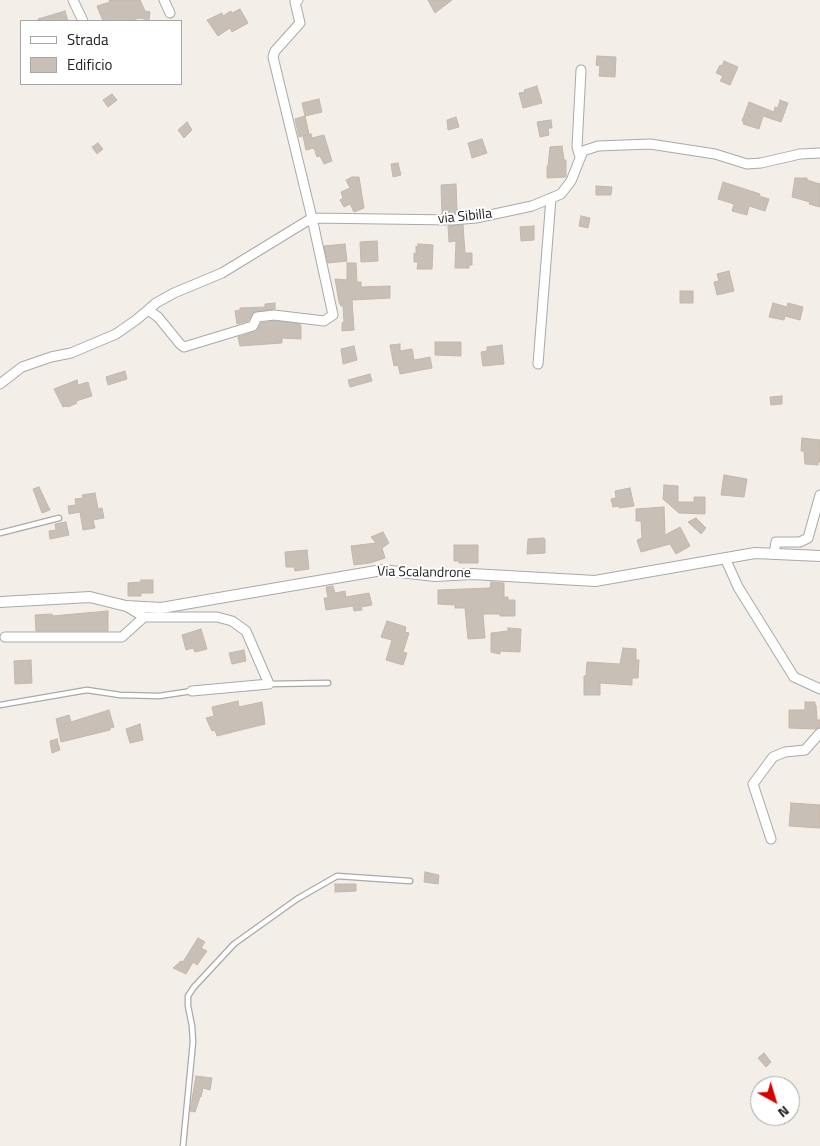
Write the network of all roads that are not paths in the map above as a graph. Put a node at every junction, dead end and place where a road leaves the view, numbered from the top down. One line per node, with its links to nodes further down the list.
1 (73, 0): 5 (street)
2 (164, 0): 4 (street)
3 (298, 0): 10 (street)
4 (170, 13)
5 (83, 20)
6 (581, 70): 8 (street)
7 (820, 153): 8 (street)
8 (580, 157): 9 (street, via Sibilla)
9 (552, 198): 10 (street, via Sibilla); 12 (street)
10 (312, 218): 11 (street); 11 (street)
11 (148, 310): 13 (street)
12 (538, 364)
13 (0, 384)
14 (820, 495): 17 (street)
15 (59, 518): 16 (lane)
16 (0, 533)
17 (774, 554): 18 (street, Via Scalandrone); 19 (street, Via Scalandrone)
18 (820, 556)
19 (725, 558): 21 (street, Via Scalandrone); 26 (street)
20 (0, 602): 21 (street, Via Scalandrone)
21 (126, 606): 22 (street)
22 (144, 617): 23 (street); 25 (street)
23 (5, 636)
24 (328, 683): 25 (lane)
25 (269, 684): 27 (street)
26 (820, 689)
27 (192, 691): 28 (lane)
28 (0, 705)
29 (820, 733): 30 (street)
30 (771, 839)
31 (410, 881): 32 (lane)
32 (183, 1146)

